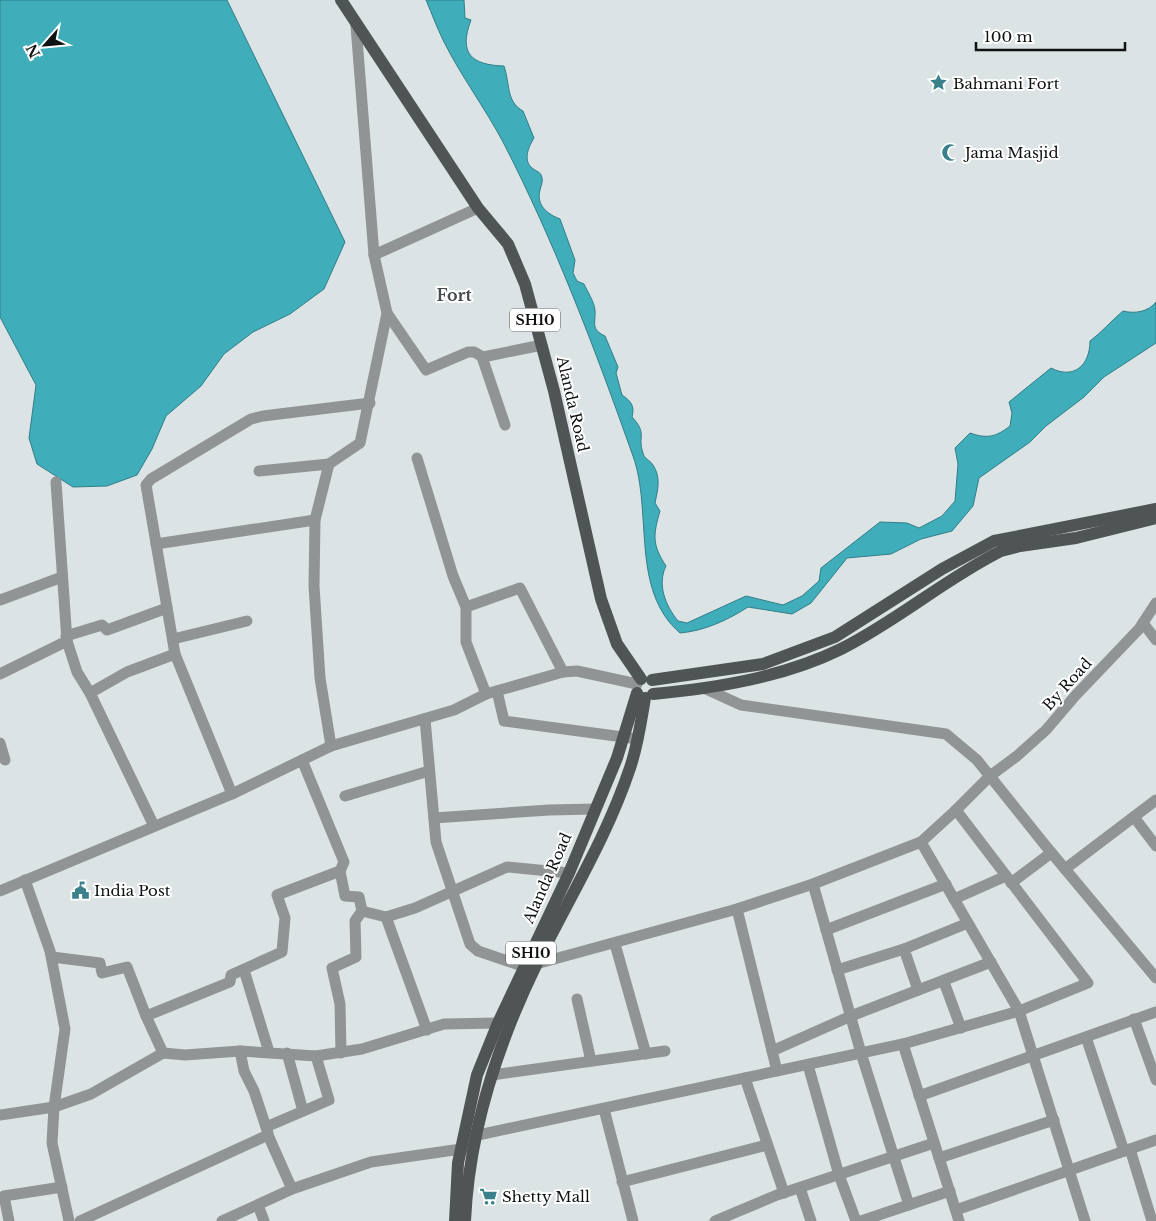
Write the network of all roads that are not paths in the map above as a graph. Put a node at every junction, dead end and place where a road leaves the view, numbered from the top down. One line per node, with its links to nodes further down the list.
1 (341, 0): 2 (main road, Alanda Road / SH10)
2 (356, 26): 3 (main road, Alanda Road / SH10); 4 (street)
3 (478, 208): 4 (street); 6 (main road, Alanda Road / SH10)
4 (374, 255): 5 (street)
5 (387, 313): 7 (street); 8 (street)
6 (542, 345): 7 (street); 31 (main road, Alanda Road / SH10)
7 (482, 357): 9 (street)
8 (370, 404): 11 (street); 17 (street)
9 (505, 425)
10 (417, 458): 21 (street)
11 (329, 464): 12 (street); 16 (street)
12 (260, 471)
13 (56, 482): 18 (street)
14 (1156, 509): 31 (main road)
15 (1156, 518): 32 (main road)
16 (315, 520): 17 (street); 39 (street)
17 (156, 544): 22 (street)
18 (62, 577): 19 (street); 25 (street)
19 (0, 600)
20 (1156, 603): 24 (street, By Road)
21 (466, 606): 29 (street); 34 (street)
22 (167, 608): 25 (street); 26 (street)
23 (247, 621): 26 (street)
24 (1143, 624): 27 (street); 43 (street, By Road)
25 (66, 638): 30 (street); 33 (street)
26 (172, 639): 28 (street)
27 (1156, 640)
28 (175, 654): 33 (street); 44 (street)
29 (563, 672): 31 (street); 34 (street)
30 (0, 674)
31 (644, 688): 32 (main road); 36 (main road, Alanda Road / SH10); 37 (main road, Alanda Road / SH10)
32 (706, 689): 43 (street)
33 (90, 693): 51 (street)
34 (492, 693): 35 (street); 36 (street)
35 (425, 719): 39 (street); 42 (street)
36 (623, 737): 37 (street); 47 (main road, Alanda Road / SH10)
37 (638, 739): 74 (main road, Alanda Road / SH10)
38 (0, 743): 40 (street)
39 (331, 746): 41 (street)
40 (5, 760)
41 (302, 760): 44 (street); 56 (street)
42 (429, 771): 45 (street); 50 (street)
43 (990, 776): 48 (street, By Road); 54 (street)
44 (232, 794): 51 (street)
45 (345, 796)
46 (1156, 800): 49 (street)
47 (595, 809): 50 (street); 57 (main road, Alanda Road / SH10)
48 (956, 810): 52 (street, By Road); 59 (street)
49 (1134, 817): 53 (street); 55 (street)
50 (434, 818): 63 (street)
51 (154, 826): 58 (street)
52 (921, 842): 60 (street); 61 (street)
53 (1156, 846)
54 (1051, 853): 55 (street); 59 (street)
55 (1065, 869): 77 (street)
56 (340, 871): 66 (street); 75 (street)
57 (569, 873): 63 (street); 74 (main road, Alanda Road / SH10)
58 (25, 880): 62 (street); 72 (street)
59 (1009, 880): 64 (street); 81 (street)
60 (813, 884): 65 (street); 69 (street)
61 (946, 884): 64 (street); 69 (street)
62 (0, 892)
63 (451, 892): 67 (street); 74 (street)
64 (954, 899): 68 (street)
65 (737, 909): 70 (street); 94 (street)
66 (362, 911): 67 (street); 98 (street)
67 (386, 917): 88 (street)
68 (968, 923): 71 (street); 73 (street)
69 (826, 930): 76 (street)
70 (615, 944): 74 (street); 100 (street)
71 (904, 949): 76 (street); 79 (street)
72 (52, 957): 83 (street); 110 (street)
73 (991, 962): 78 (street); 81 (street)
74 (531, 966): 86 (main road, Alanda Road / SH10); 89 (main road, Alanda Road / SH10)
75 (244, 970): 83 (street); 95 (street)
76 (838, 970): 84 (street)
77 (1156, 978)
78 (944, 982): 79 (street); 87 (street)
79 (918, 990): 84 (street)
80 (578, 999): 103 (street)
81 (1020, 1011): 87 (street); 101 (street)
82 (1156, 1012): 85 (street)
83 (146, 1016): 96 (street)
84 (851, 1016): 94 (street); 99 (street)
85 (1134, 1019): 90 (street); 108 (street)
86 (498, 1022): 88 (street); 89 (main road, Alanda Road / SH10)
87 (961, 1028): 91 (street)
88 (427, 1030): 98 (street)
89 (499, 1037): 106 (main road, Alanda Road / SH10); 119 (main road, Alanda Road / SH10)
90 (1086, 1037): 101 (street); 121 (street)
91 (903, 1044): 99 (street); 109 (street)
92 (240, 1051): 95 (street); 96 (street); 115 (street)
93 (665, 1051): 100 (street)
94 (772, 1051): 105 (street)
95 (269, 1052): 97 (street)
96 (163, 1053): 110 (street)
97 (287, 1053): 102 (street); 112 (street)
98 (341, 1053): 102 (street)
99 (862, 1053): 104 (street); 122 (street)
100 (646, 1054): 103 (street)
101 (1034, 1055): 109 (street); 114 (street)
102 (316, 1056): 112 (street)
103 (591, 1061): 106 (street)
104 (808, 1065): 105 (street); 125 (street)
105 (777, 1071): 107 (street)
106 (492, 1075): 117 (main road, Alanda Road / SH10)
107 (746, 1078): 111 (street); 120 (street)
108 (1156, 1080)
109 (919, 1096): 118 (street)
110 (54, 1107): 113 (street); 127 (street)
111 (604, 1109): 117 (street); 126 (street)
112 (303, 1111): 115 (street)
113 (0, 1115)
114 (1054, 1120): 123 (street); 124 (street)
115 (267, 1131): 129 (street); 139 (street)
116 (1156, 1140): 121 (street)
117 (475, 1142): 119 (street); 135 (main road, Alanda Road / SH10)
118 (934, 1143): 122 (street); 123 (street)
119 (462, 1144): 129 (street); 135 (main road, Alanda Road / SH10)
120 (768, 1145): 126 (street); 131 (street)
121 (1127, 1150): 124 (street); 147 (street)
122 (893, 1157): 125 (street); 133 (street)
123 (939, 1158): 130 (street)
124 (1070, 1170): 134 (street); 136 (street)
125 (839, 1175): 128 (street); 145 (street)
126 (622, 1182): 142 (street)
127 (62, 1187): 137 (street); 138 (street)
128 (800, 1188): 131 (street); 144 (street)
129 (292, 1189): 132 (street)
130 (950, 1191): 133 (street); 134 (street)
131 (784, 1193): 143 (street)
132 (258, 1205): 140 (street); 141 (street)
133 (909, 1205): 146 (street)
134 (958, 1215)
135 (460, 1217)
136 (1082, 1220)
137 (9, 1221)
138 (70, 1221)
139 (80, 1221)
140 (222, 1221)
141 (264, 1221)
142 (633, 1221)
143 (716, 1221)
144 (811, 1221)
145 (856, 1221)
146 (861, 1221)
147 (1152, 1221)

